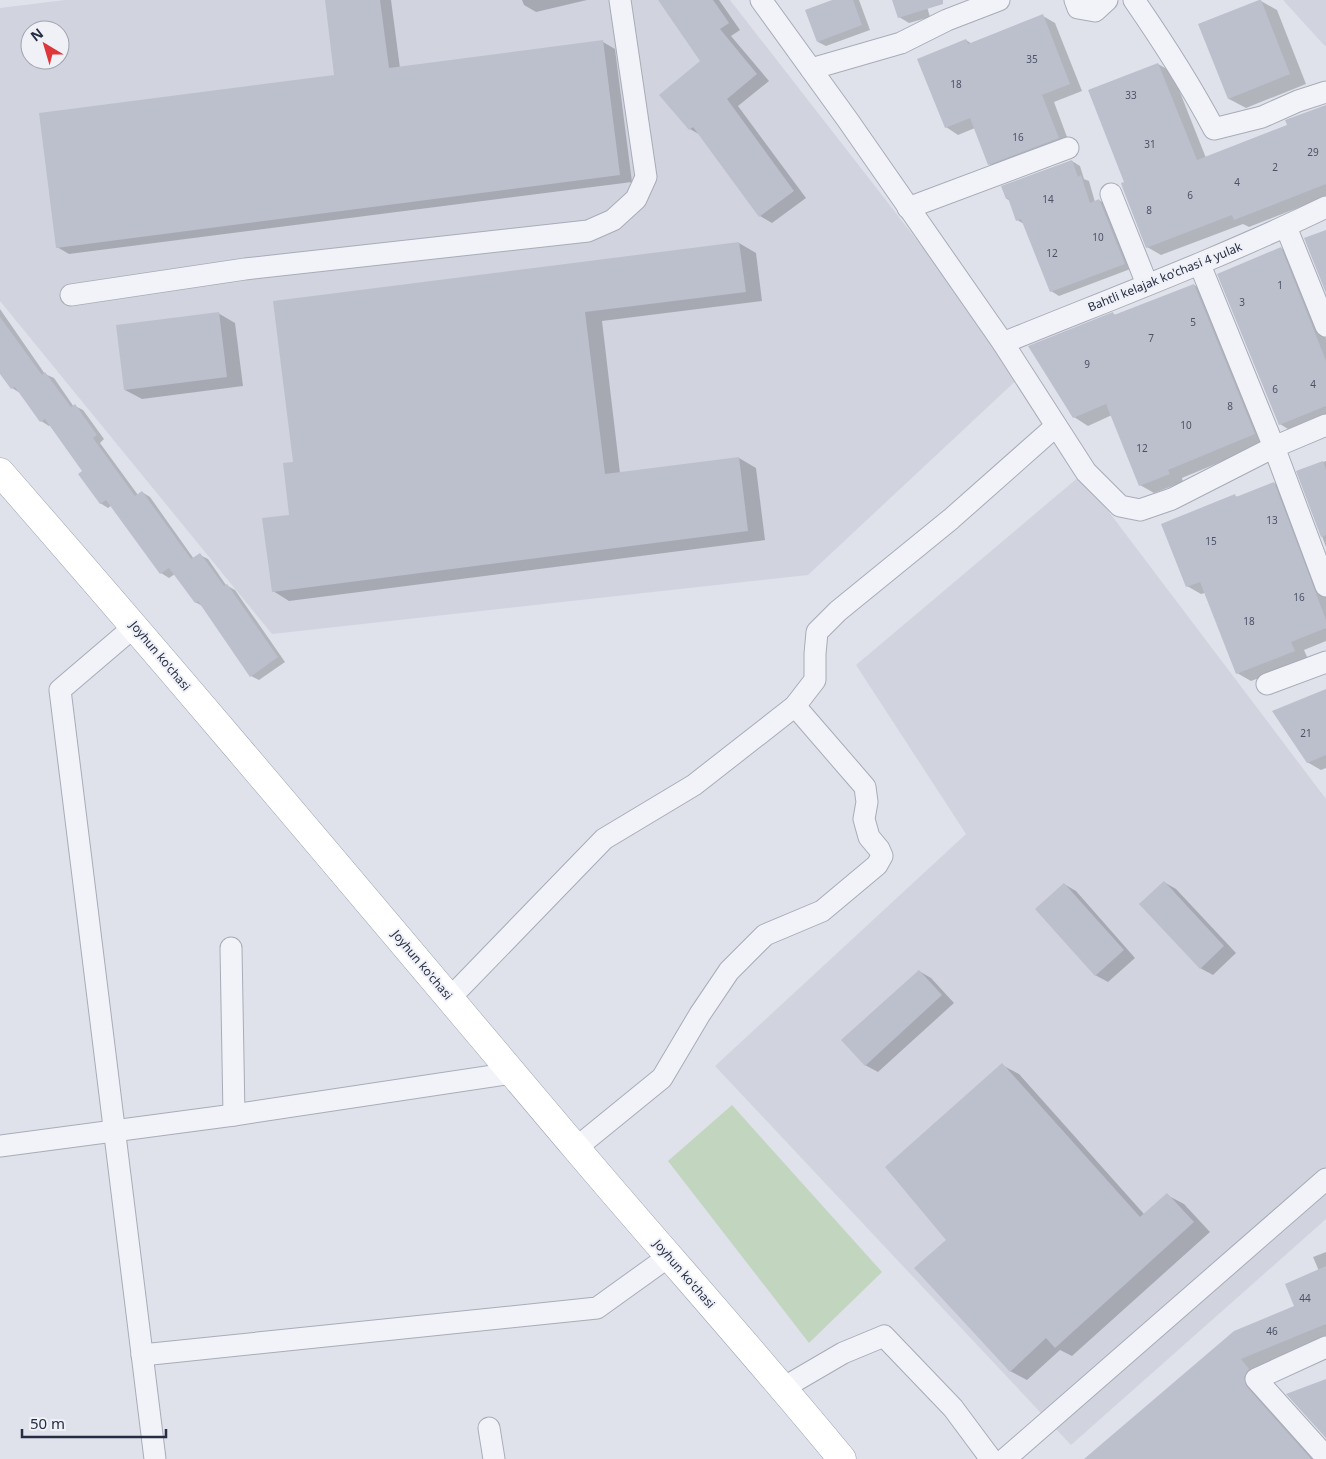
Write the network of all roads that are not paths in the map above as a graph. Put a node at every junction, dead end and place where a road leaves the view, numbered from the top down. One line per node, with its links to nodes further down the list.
1 (620, 0): 16 (street)
2 (761, 0): 7 (street)
3 (999, 0): 7 (street)
4 (1075, 0): 5 (street)
5 (1107, 0)
6 (1134, 0): 8 (street)
7 (811, 69): 12 (street)
8 (1326, 92)
9 (1068, 148): 12 (street)
10 (1111, 194): 15 (street)
11 (1326, 207): 13 (street, Bahtli kelajak ko'chasi 4 yulak)
12 (908, 208): 18 (street)
13 (1286, 226): 14 (street, Bahtli kelajak ko'chasi 4 yulak); 17 (street)
14 (1200, 265): 15 (street, Bahtli kelajak ko'chasi 4 yulak); 21 (street)
15 (1147, 284): 18 (street, Bahtli kelajak ko'chasi 4 yulak)
16 (71, 295)
17 (1326, 326)
18 (1002, 344): 20 (street)
19 (1326, 425): 21 (street)
20 (1056, 426): 21 (street); 27 (street)
21 (1274, 447): 23 (street)
22 (0, 472): 24 (main road, Joyhun ko'chasi)
23 (1326, 586)
24 (135, 626): 29 (main road, Joyhun ko'chasi); 32 (street)
25 (1326, 662): 26 (street)
26 (1267, 684)
27 (794, 706): 29 (street); 34 (street)
28 (231, 948): 31 (street)
29 (450, 998): 30 (main road, Joyhun ko'chasi)
30 (513, 1073): 31 (street); 34 (main road, Joyhun ko'chasi)
31 (234, 1115): 32 (street)
32 (115, 1130): 33 (street); 38 (street)
33 (0, 1146)
34 (576, 1148): 36 (main road, Joyhun ko'chasi)
35 (1326, 1179): 46 (street)
36 (668, 1256): 38 (street); 39 (main road, Joyhun ko'chasi)
37 (1326, 1347): 41 (street)
38 (142, 1355): 42 (street)
39 (783, 1388): 44 (main road, Joyhun ko'chasi); 45 (street)
40 (490, 1428): 43 (street)
41 (1326, 1457)
42 (155, 1459)
43 (494, 1459)
44 (842, 1459)
45 (991, 1459)
46 (1006, 1459)

